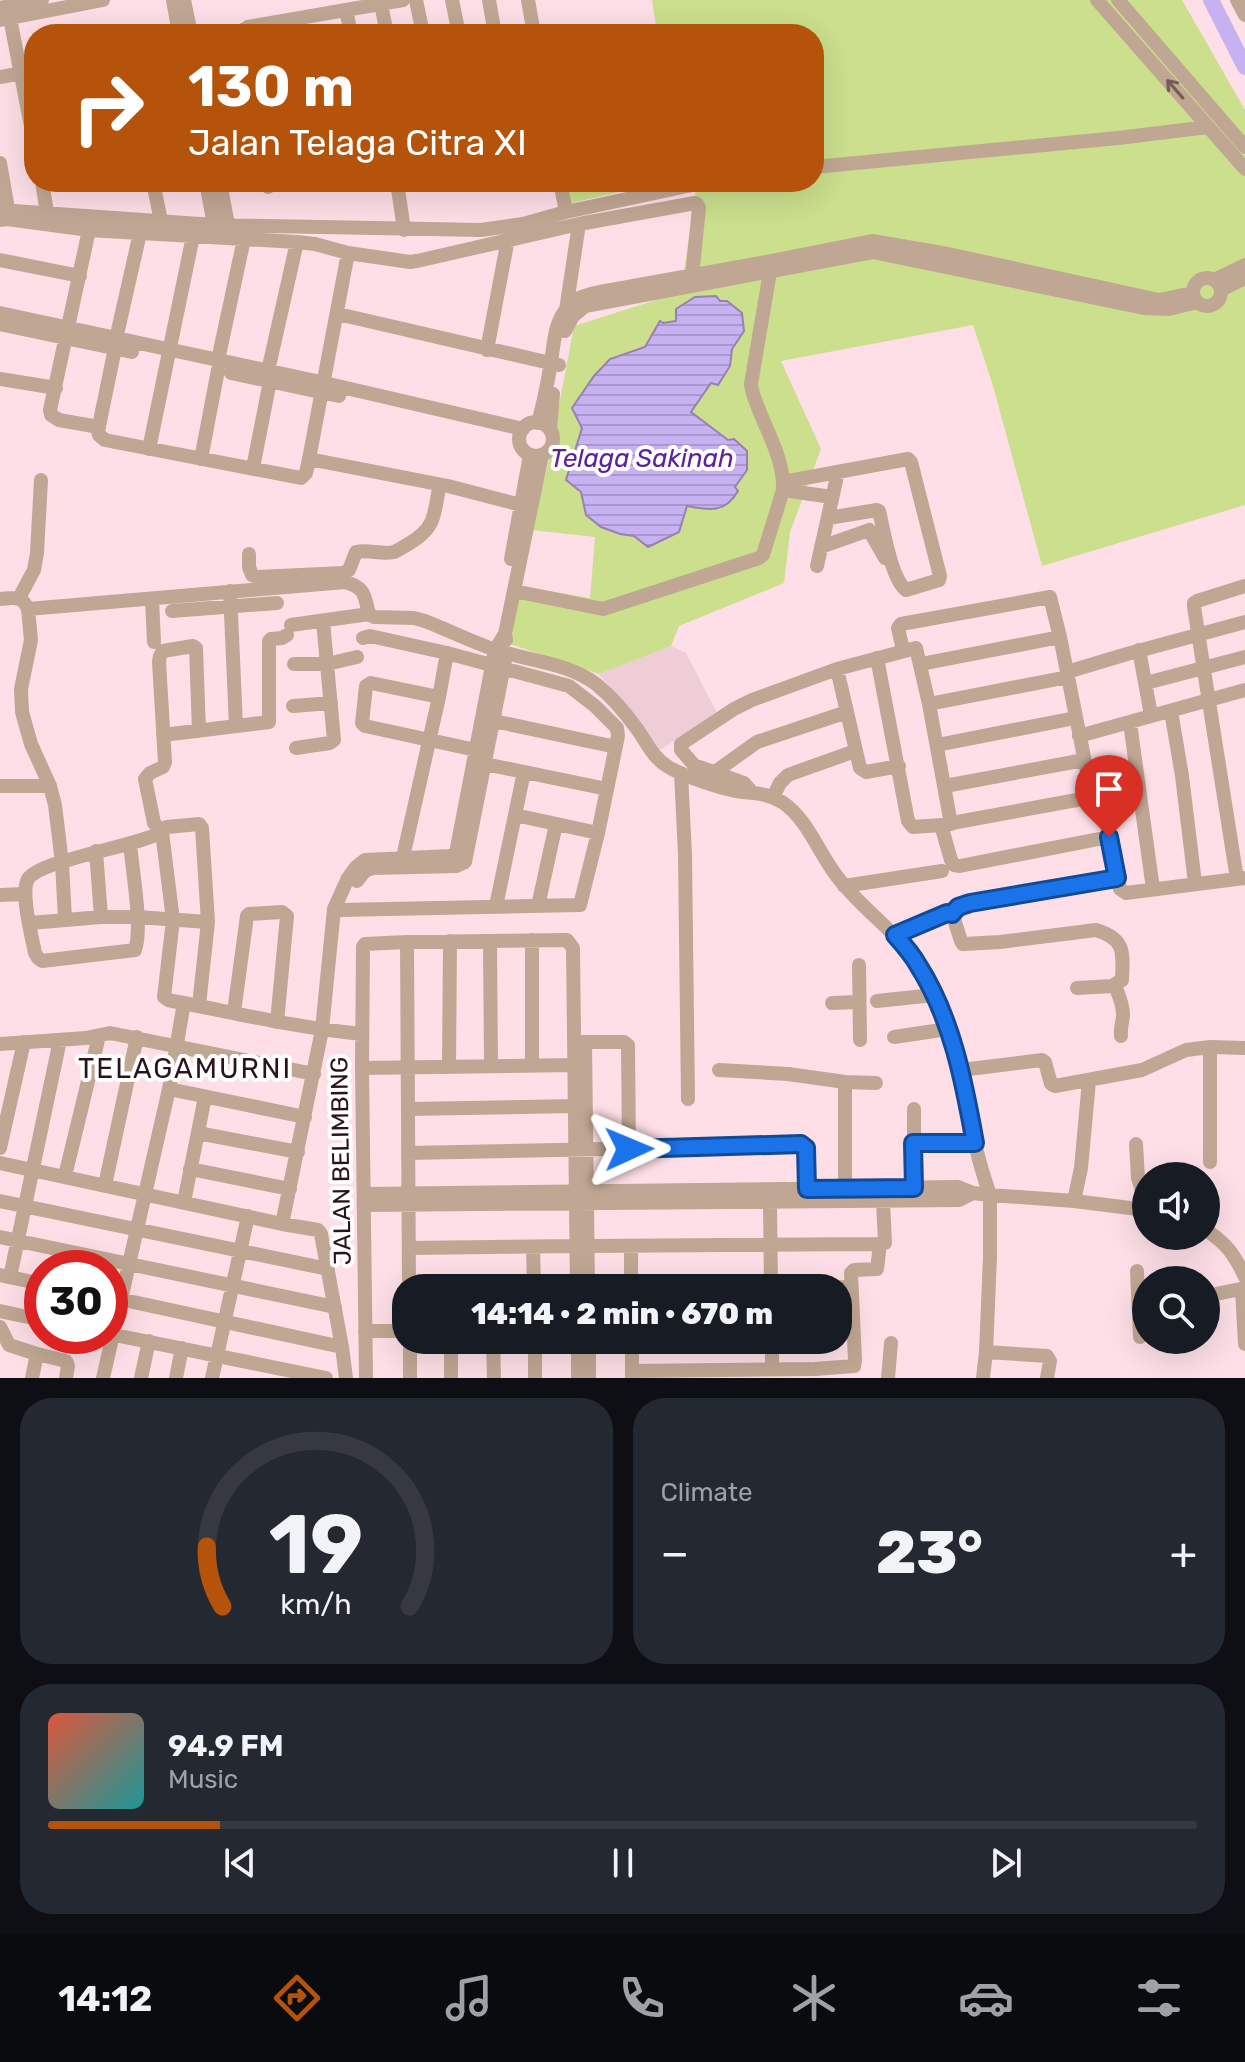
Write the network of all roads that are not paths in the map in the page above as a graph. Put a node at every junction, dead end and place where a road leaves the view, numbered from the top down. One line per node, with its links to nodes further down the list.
1 (42, 0): 15 (street)
2 (103, 0): 15 (street)
3 (173, 0): 19 (street)
4 (184, 0): 20 (street)
5 (403, 0): 14 (street)
6 (416, 0): 25 (street)
7 (452, 0): 26 (street)
8 (489, 0): 27 (street)
9 (528, 0): 28 (street)
10 (1097, 0): 32 (street, one-way to 10)
11 (1118, 0): 33 (street)
12 (1237, 0): 17 (street)
13 (364, 3): 14 (street); 16 (street)
14 (381, 4): 24 (street)
15 (7, 10): 29 (street)
16 (346, 10): 18 (street); 23 (street)
17 (1245, 15)
18 (309, 17): 21 (street); 22 (street)
19 (177, 24)
20 (189, 24)
21 (287, 24)
22 (310, 24)
23 (349, 24)
24 (385, 24)
25 (421, 24)
26 (457, 24)
27 (493, 24)
28 (532, 24)
29 (24, 63)
30 (24, 73): 31 (street)
31 (0, 77)
32 (1208, 127): 35 (street); 36 (street)
33 (1245, 147)
34 (0, 163): 46 (street)
35 (824, 166)
36 (1245, 169)
37 (44, 192): 44 (street)
38 (155, 192): 47 (street)
39 (209, 192): 49 (street)
40 (220, 192): 49 (street)
41 (398, 192): 51 (street)
42 (562, 192): 45 (street)
43 (659, 192): 45 (street)
44 (47, 212): 46 (street); 47 (street)
45 (566, 212): 51 (street)
46 (3, 213): 50 (street)
47 (161, 221): 49 (street)
48 (579, 224): 55 (street); 63 (street); 66 (street)
49 (221, 225): 51 (street)
50 (89, 230): 52 (street); 61 (street)
51 (404, 230)
52 (140, 233): 53 (street); 71 (street)
53 (193, 236): 54 (street); 73 (street)
54 (244, 239): 56 (street); 74 (street)
55 (508, 239): 57 (street); 72 (street)
56 (297, 242): 57 (street); 76 (street)
57 (344, 252): 68 (street); 78 (street)
58 (0, 260): 61 (street)
59 (1245, 265): 64 (street)
60 (771, 266): 63 (street); 65 (street); 92 (street)
61 (80, 276): 70 (street)
62 (1245, 278): 64 (street)
63 (692, 281): 66 (street)
64 (1217, 285): 65 (street); 65 (street)
65 (1195, 298)
66 (569, 312): 75 (street)
67 (0, 313): 70 (street)
68 (338, 314): 72 (street); 78 (street)
69 (0, 324): 70 (street)
70 (67, 334): 71 (street); 79 (street)
71 (115, 343): 73 (street); 81 (street)
72 (487, 350): 75 (street)
73 (168, 355): 74 (street); 83 (street)
74 (218, 365): 76 (street); 85 (street)
75 (555, 365): 80 (street)
76 (269, 376): 78 (street); 87 (street)
77 (0, 379): 79 (street)
78 (319, 386): 82 (street); 86 (street); 89 (street)
79 (56, 388): 81 (street)
80 (544, 426): 82 (street); 84 (street)
81 (99, 427): 83 (street)
82 (521, 433): 84 (street)
83 (149, 449): 85 (street)
84 (536, 455): 94 (street); 100 (street)
85 (201, 459): 87 (street)
86 (309, 459): 89 (street); 91 (street)
87 (253, 468): 89 (street)
88 (838, 472): 92 (street); 93 (street); 98 (street)
89 (294, 477)
90 (41, 480): 105 (street)
91 (440, 485): 94 (street); 97 (street)
92 (783, 486): 93 (street); 100 (street)
93 (832, 497): 95 (street)
94 (521, 505): 100 (street)
95 (828, 518): 96 (street); 98 (street)
96 (821, 547): 98 (street); 99 (street)
97 (249, 554)
98 (891, 559)
99 (817, 566)
100 (516, 584): 118 (street)
101 (1245, 586): 112 (street)
102 (230, 591): 104 (street); 107 (street); 109 (street)
103 (0, 599): 105 (street)
104 (152, 599): 105 (street); 115 (street)
105 (24, 603): 159 (street)
106 (277, 603): 107 (street)
107 (231, 607): 108 (street); 143 (street)
108 (172, 611)
109 (369, 614): 110 (street); 118 (street)
110 (323, 621): 124 (street); 143 (street)
111 (1245, 622): 112 (street)
112 (1198, 634): 117 (street); 127 (street)
113 (1060, 637): 116 (street); 125 (street); 129 (street)
114 (363, 638): 119 (street)
115 (154, 642)
116 (903, 650): 122 (street); 125 (street)
117 (1139, 650): 129 (street); 130 (street)
118 (501, 651): 126 (street); 157 (street)
119 (447, 653): 126 (street); 132 (street)
120 (357, 657): 124 (street)
121 (1245, 657): 127 (street)
122 (877, 658): 128 (street); 154 (street)
123 (294, 664): 124 (street)
124 (327, 664): 134 (street)
125 (921, 664): 135 (street)
126 (498, 667): 141 (street); 149 (street); 152 (street)
127 (1203, 667): 130 (street); 133 (street)
128 (837, 669): 138 (street); 156 (street)
129 (1067, 674): 135 (street); 140 (street)
130 (1146, 683): 139 (street)
131 (1245, 690): 133 (street)
132 (439, 697): 147 (street); 147 (street)
133 (1208, 700): 137 (street); 178 (street)
134 (331, 703): 136 (street); 150 (street)
135 (929, 704): 148 (street)
136 (293, 706)
137 (1171, 711): 139 (street); 179 (street)
138 (847, 712): 151 (street); 156 (street)
139 (1151, 715): 142 (street)
140 (1075, 718): 146 (street); 148 (street)
141 (494, 721): 149 (street); 152 (street)
142 (1130, 723): 146 (street); 181 (street)
143 (236, 726): 144 (street)
144 (199, 731): 145 (street); 145 (street)
145 (163, 735): 168 (street)
146 (1079, 736): 153 (street)
147 (429, 740): 152 (street); 173 (street)
148 (937, 745): 160 (street)
149 (616, 747): 161 (street)
150 (296, 748)
151 (855, 751): 154 (street); 163 (street)
152 (483, 756): 155 (street); 173 (street); 176 (street)
153 (1084, 760): 160 (street); 164 (street)
154 (899, 766): 167 (street)
155 (524, 772): 161 (street); 165 (street)
156 (715, 772): 162 (street)
157 (681, 773): 162 (street); 238 (street)
158 (0, 786): 159 (street)
159 (50, 786): 174 (street)
160 (945, 786): 167 (street)
161 (607, 789): 169 (street)
162 (751, 791): 163 (street)
163 (773, 797): 180 (street)
164 (1093, 797): 167 (street); 170 (street)
165 (515, 815): 166 (street); 184 (street)
166 (556, 824): 169 (street); 185 (street)
167 (946, 824): 170 (street)
168 (162, 832): 171 (street); 191 (street); 192 (street)
169 (598, 833): 185 (street)
170 (1109, 837): 177 (street)
171 (130, 843): 172 (street); 189 (street)
172 (96, 851): 174 (street); 188 (street)
173 (403, 857): 176 (street)
174 (62, 863): 182 (street); 190 (street)
175 (942, 871): 180 (street)
176 (356, 875): 186 (street)
177 (1117, 878): 181 (street); 187 (street)
178 (1241, 879): 179 (street)
179 (1195, 883): 181 (street)
180 (844, 886): 194 (street)
181 (1153, 889)
182 (25, 894): 183 (street); 193 (street)
183 (0, 895)
184 (496, 906): 185 (street); 186 (street)
185 (538, 906)
186 (336, 911): 210 (street)
187 (952, 914): 194 (street); 200 (street)
188 (101, 917): 189 (street); 190 (street)
189 (137, 917): 191 (street); 193 (street)
190 (65, 919): 193 (street)
191 (173, 920): 192 (street); 206 (street)
192 (208, 922): 206 (street)
193 (30, 923)
194 (895, 935): 202 (street)
195 (532, 940): 197 (street); 219 (street); 226 (street)
196 (450, 941): 197 (street); 198 (street); 228 (street)
197 (490, 941): 225 (street)
198 (407, 942): 211 (street, JALAN BELIMBING); 227 (street)
199 (859, 965): 204 (street)
200 (1115, 985): 201 (street); 213 (street)
201 (1077, 988)
202 (934, 995): 203 (street); 209 (street)
203 (877, 1001)
204 (859, 1002): 205 (street); 217 (street)
205 (832, 1003)
206 (192, 1004): 207 (street); 221 (street)
207 (234, 1012): 208 (street); 208 (street)
208 (277, 1022): 210 (street)
209 (948, 1029): 215 (street); 231 (street)
210 (322, 1030): 211 (street); 232 (street)
211 (362, 1034): 229 (street, JALAN BELIMBING)
212 (99, 1036): 214 (street); 216 (street); 257 (street)
213 (1121, 1036)
214 (137, 1037): 221 (street); 258 (street)
215 (894, 1037)
216 (60, 1040): 218 (street); 255 (street)
217 (860, 1040)
218 (24, 1042): 220 (street); 247 (street)
219 (580, 1042): 224 (street); 248 (street); 249 (street)
220 (0, 1044)
221 (177, 1045): 232 (street); 236 (street)
222 (1210, 1047): 223 (street); 233 (street); 253 (street)
223 (1245, 1048)
224 (575, 1065): 226 (street); 239 (street)
225 (491, 1066): 226 (street); 228 (street)
226 (532, 1066)
227 (408, 1067): 228 (street); 229 (street); 240 (street)
228 (449, 1067)
229 (362, 1068): 267 (street, JALAN BELIMBING)
230 (719, 1070): 234 (street)
231 (961, 1070): 233 (street); 245 (street)
232 (314, 1074): 242 (street)
233 (1089, 1081): 271 (street)
234 (845, 1082): 235 (street); 259 (street)
235 (876, 1083)
236 (169, 1089): 237 (street); 263 (street)
237 (205, 1097): 242 (street); 243 (street)
238 (688, 1099)
239 (575, 1106): 240 (street); 249 (street)
240 (408, 1109): 251 (street)
241 (914, 1109): 244 (street)
242 (305, 1117): 250 (street)
243 (198, 1133): 250 (street); 256 (street)
244 (913, 1143): 245 (street); 260 (street)
245 (975, 1143): 265 (street)
246 (1136, 1144): 252 (street)
247 (0, 1148)
248 (629, 1149): 249 (street); 262 (street)
249 (581, 1150): 251 (street); 266 (street)
250 (298, 1152): 261 (street)
251 (408, 1153): 268 (street)
252 (1137, 1162)
253 (1210, 1162)
254 (0, 1163): 255 (street)
255 (32, 1169): 257 (street); 274 (street)
256 (190, 1169): 261 (street); 272 (street)
257 (65, 1176): 258 (street)
258 (105, 1185): 263 (street)
259 (845, 1188): 260 (street); 262 (street)
260 (914, 1188): 264 (street)
261 (290, 1189): 277 (street)
262 (807, 1189): 266 (street)
263 (145, 1193): 272 (street); 278 (street)
264 (973, 1193): 265 (street); 270 (street)
265 (990, 1195): 271 (street); 318 (street)
266 (582, 1197): 268 (street); 273 (street); 284 (street)
267 (364, 1199): 268 (street); 308 (street, JALAN BELIMBING)
268 (409, 1199): 287 (street)
269 (0, 1201): 274 (street)
270 (883, 1201): 273 (street); 283 (street)
271 (1074, 1201): 275 (street)
272 (184, 1202): 276 (street)
273 (770, 1202): 282 (street)
274 (25, 1206): 278 (street); 281 (street)
275 (1132, 1208)
276 (248, 1216): 277 (street); 288 (street)
277 (282, 1224): 290 (street)
278 (138, 1230): 288 (street); 289 (street)
279 (0, 1237): 281 (street)
280 (1220, 1240): 300 (street)
281 (18, 1241): 289 (street); 298 (street)
282 (771, 1244): 283 (street); 285 (street); 296 (street)
283 (880, 1245): 297 (street)
284 (582, 1246): 285 (street); 286 (street); 293 (street); 294 (street)
285 (631, 1246): 295 (street)
286 (533, 1247): 287 (street); 292 (street)
287 (409, 1248): 291 (street)
288 (240, 1251): 290 (street); 299 (street)
289 (129, 1264): 299 (street)
290 (328, 1269): 303 (street)
291 (409, 1274)
292 (534, 1274)
293 (579, 1274)
294 (586, 1274)
295 (631, 1274)
296 (771, 1274)
297 (852, 1274)
298 (5, 1276)
299 (233, 1285): 303 (street); 306 (street)
300 (1244, 1285): 301 (street); 313 (street)
301 (1220, 1292)
302 (128, 1301): 306 (street)
303 (335, 1307): 314 (street)
304 (0, 1311): 305 (street)
305 (24, 1316)
306 (224, 1322): 314 (street); 328 (street)
307 (0, 1327): 316 (street)
308 (365, 1331): 309 (street); 342 (street, JALAN BELIMBING)
309 (392, 1331)
310 (128, 1337): 311 (street)
311 (149, 1341): 315 (street); 337 (street)
312 (891, 1343): 349 (street)
313 (1245, 1344)
314 (342, 1347): 341 (street)
315 (182, 1348): 328 (street); 338 (street)
316 (24, 1350)
317 (852, 1352): 332 (street)
318 (986, 1352): 350 (street); 351 (street)
319 (37, 1354): 334 (street); 335 (street)
320 (107, 1354): 336 (street)
321 (410, 1354): 343 (street)
322 (451, 1354): 344 (street)
323 (493, 1354): 345 (street)
324 (535, 1354): 346 (street)
325 (578, 1354): 347 (street)
326 (589, 1354): 348 (street)
327 (772, 1354): 329 (street)
328 (217, 1356): 330 (street); 339 (street)
329 (772, 1369): 331 (street); 332 (street)
330 (255, 1371): 333 (street)
331 (632, 1374)
332 (815, 1374)
333 (290, 1375): 340 (street)
334 (32, 1378)
335 (66, 1378)
336 (103, 1378)
337 (141, 1378)
338 (176, 1378)
339 (212, 1378)
340 (326, 1378)
341 (346, 1378)
342 (366, 1378)
343 (410, 1378)
344 (451, 1378)
345 (494, 1378)
346 (535, 1378)
347 (578, 1378)
348 (589, 1378)
349 (888, 1378)
350 (983, 1378)
351 (1047, 1378)

